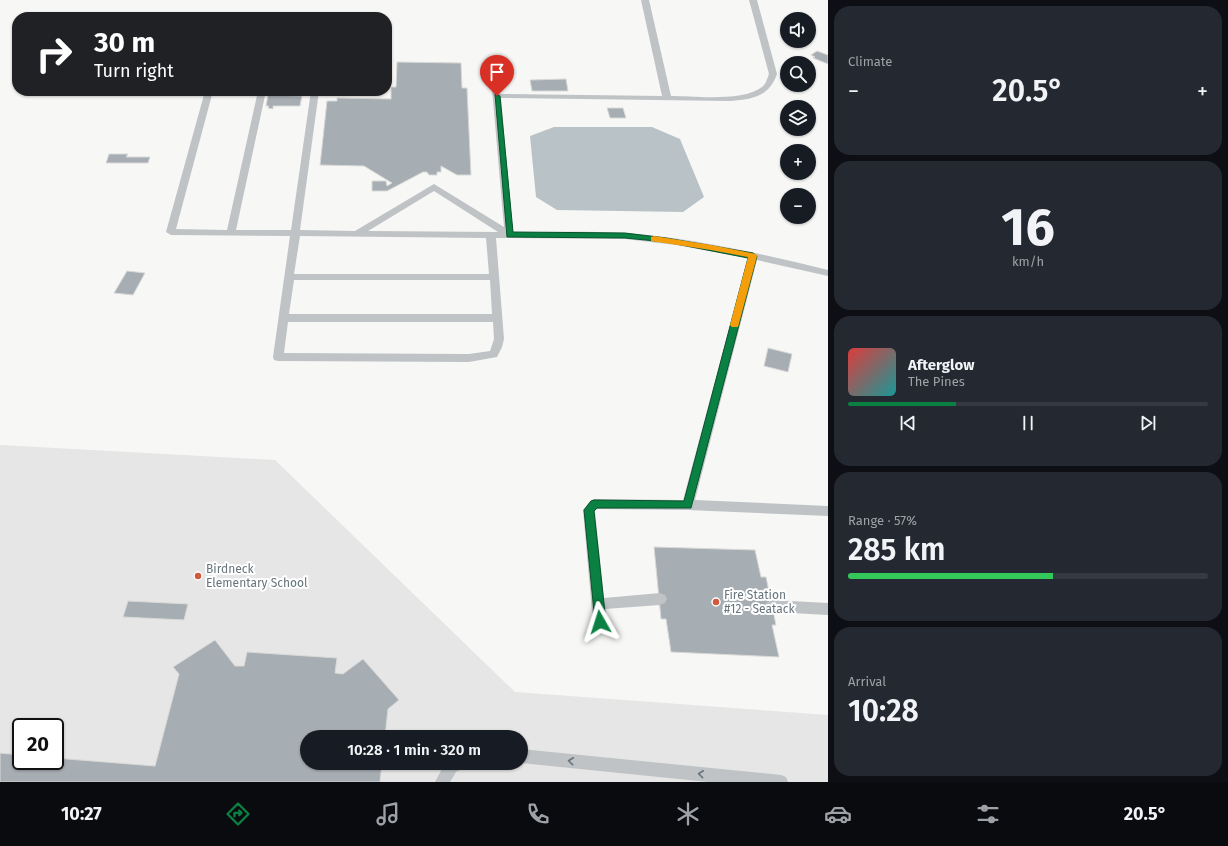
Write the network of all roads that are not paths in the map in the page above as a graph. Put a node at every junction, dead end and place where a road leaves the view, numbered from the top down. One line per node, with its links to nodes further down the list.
1 (645, 0): 8 (lane)
2 (753, 0): 8 (lane)
3 (494, 66): 7 (lane)
4 (208, 96): 9 (lane)
5 (261, 96): 9 (lane)
6 (314, 96): 10 (lane)
7 (497, 96): 8 (lane); 13 (lane)
8 (667, 98)
9 (231, 232): 10 (lane)
10 (295, 233): 11 (lane); 16 (lane)
11 (358, 233): 12 (lane); 13 (lane)
12 (491, 235): 13 (lane); 17 (lane)
13 (509, 235): 14 (lane)
14 (753, 256): 15 (lane); 20 (lane)
15 (828, 273)
16 (289, 277): 17 (lane); 18 (lane)
17 (494, 277): 19 (lane)
18 (283, 318): 19 (lane); 19 (lane)
19 (498, 318)
20 (688, 505): 21 (lane); 23 (lane)
21 (828, 510)
22 (660, 599): 23 (lane)
23 (598, 604): 26 (lane)
24 (772, 606): 25 (lane)
25 (828, 609)
26 (600, 622)
27 (528, 757): 30 (lane, one-way to 27)
28 (449, 770): 29 (lane)
29 (442, 782)
30 (781, 782)

